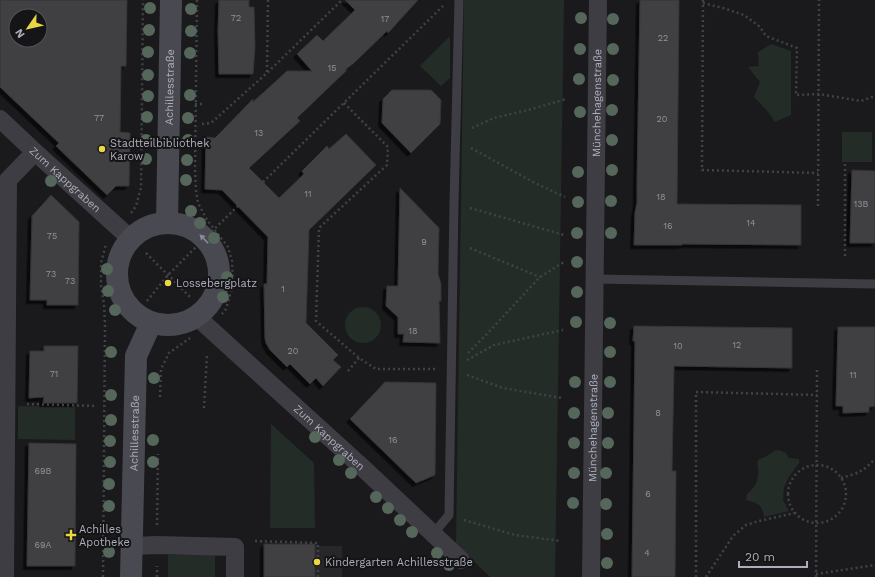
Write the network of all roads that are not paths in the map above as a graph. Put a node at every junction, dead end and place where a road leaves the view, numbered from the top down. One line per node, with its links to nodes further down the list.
1 (170, 0): 6 (street, Achillesstraße)
2 (459, 0): 12 (lane)
3 (598, 0): 8 (street, Münchehagenstraße)
4 (0, 119): 5 (street, Zum Kappgraben)
5 (35, 152): 7 (street, Zum Kappgraben); 15 (street)
6 (167, 222): 7 (street); 11 (street)
7 (125, 234): 10 (street)
8 (595, 279): 9 (lane); 18 (street, Münchehagenstraße)
9 (875, 284)
10 (144, 319): 11 (street); 13 (street, Achillesstraße)
11 (202, 322): 12 (street, Zum Kappgraben)
12 (433, 534): 14 (street, Zum Kappgraben)
13 (132, 546): 16 (street, Achillesstraße); 17 (street)
14 (461, 560)
15 (5, 577)
16 (131, 577)
17 (235, 577)
18 (591, 577)

